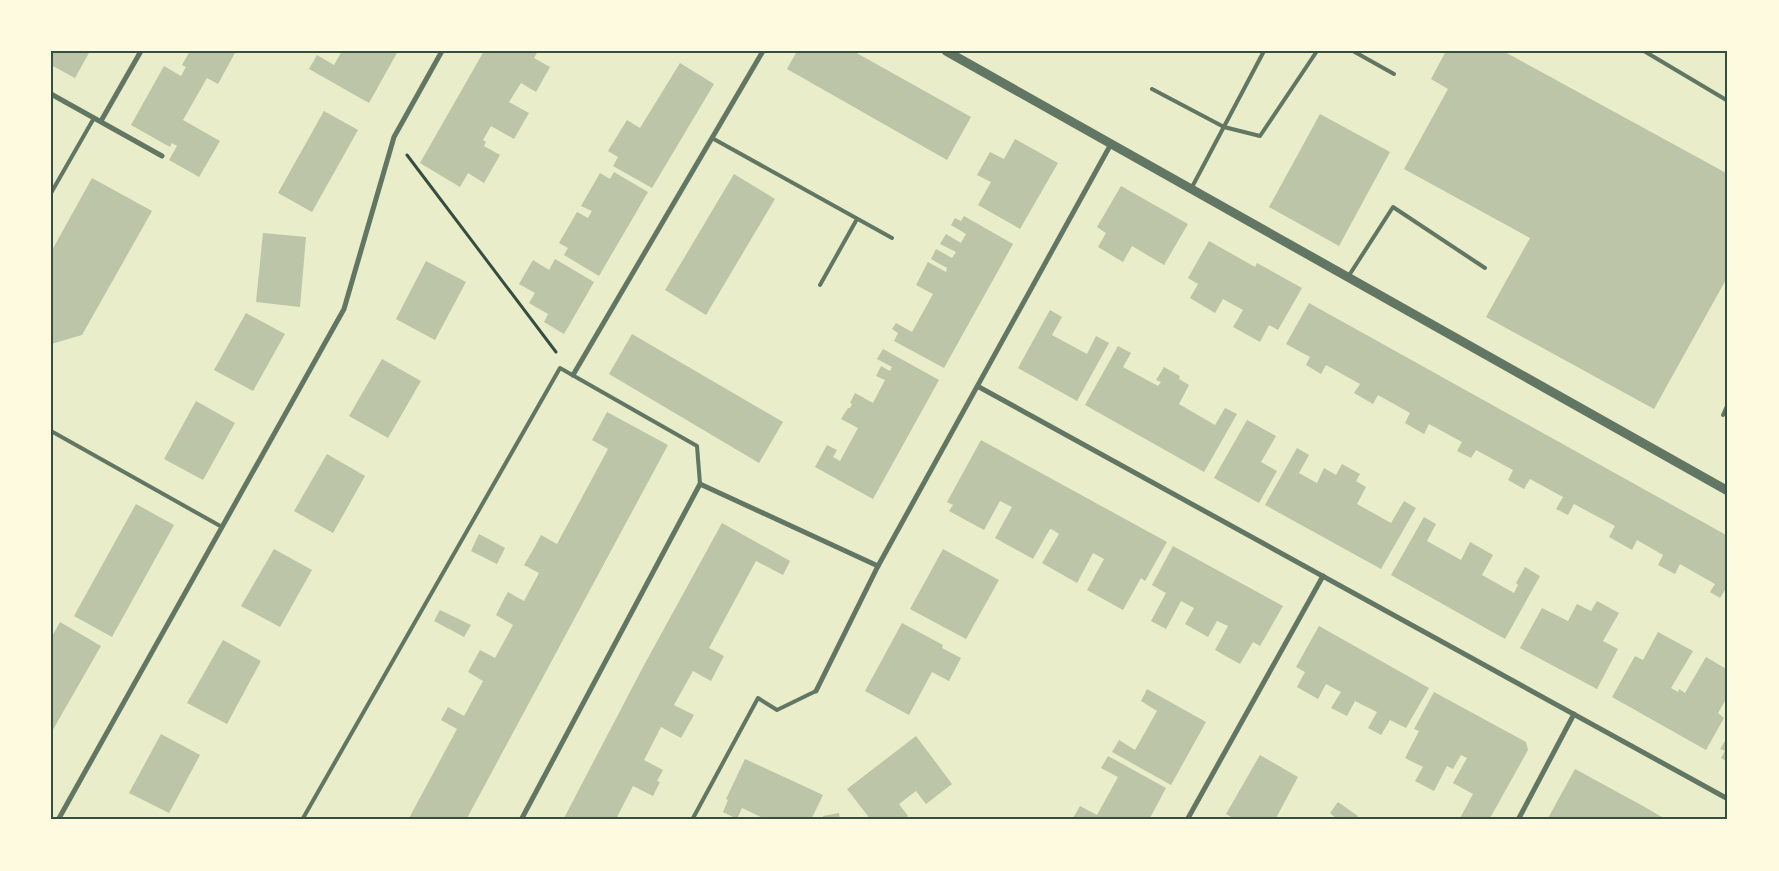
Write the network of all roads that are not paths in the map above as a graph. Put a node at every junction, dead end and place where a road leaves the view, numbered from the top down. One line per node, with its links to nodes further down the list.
1 (142, 51): 14 (street)
2 (442, 51): 33 (street)
3 (763, 51): 16 (street)
4 (946, 51): 17 (street)
5 (1264, 51): 15 (lane)
6 (1316, 51): 15 (lane)
7 (1353, 51): 9 (lane)
8 (1644, 51): 12 (lane)
9 (1394, 74)
10 (1152, 89): 15 (lane)
11 (51, 94): 13 (street)
12 (1728, 101)
13 (94, 118): 14 (street); 20 (lane)
14 (101, 121): 18 (street)
15 (1224, 127): 19 (lane)
16 (712, 138): 21 (lane); 26 (street)
17 (1112, 144): 19 (street); 27 (street)
18 (162, 156)
19 (1191, 189): 24 (street)
20 (51, 193)
21 (857, 219): 22 (lane); 25 (lane)
22 (892, 238)
23 (1485, 268): 24 (lane)
24 (1348, 277): 32 (street)
25 (820, 285)
26 (573, 375): 31 (lane); 40 (lane)
27 (979, 387): 34 (street); 35 (street)
28 (1728, 404): 29 (lane)
29 (1722, 415)
30 (51, 431): 33 (lane)
31 (700, 484): 34 (street); 41 (street)
32 (1728, 491)
33 (222, 527): 39 (street)
34 (878, 566): 36 (street)
35 (1323, 576): 37 (street); 43 (street)
36 (816, 691): 42 (lane)
37 (1574, 714): 38 (street); 44 (street)
38 (1728, 799)
39 (58, 820)
40 (302, 820)
41 (521, 820)
42 (692, 820)
43 (1187, 820)
44 (1518, 820)

